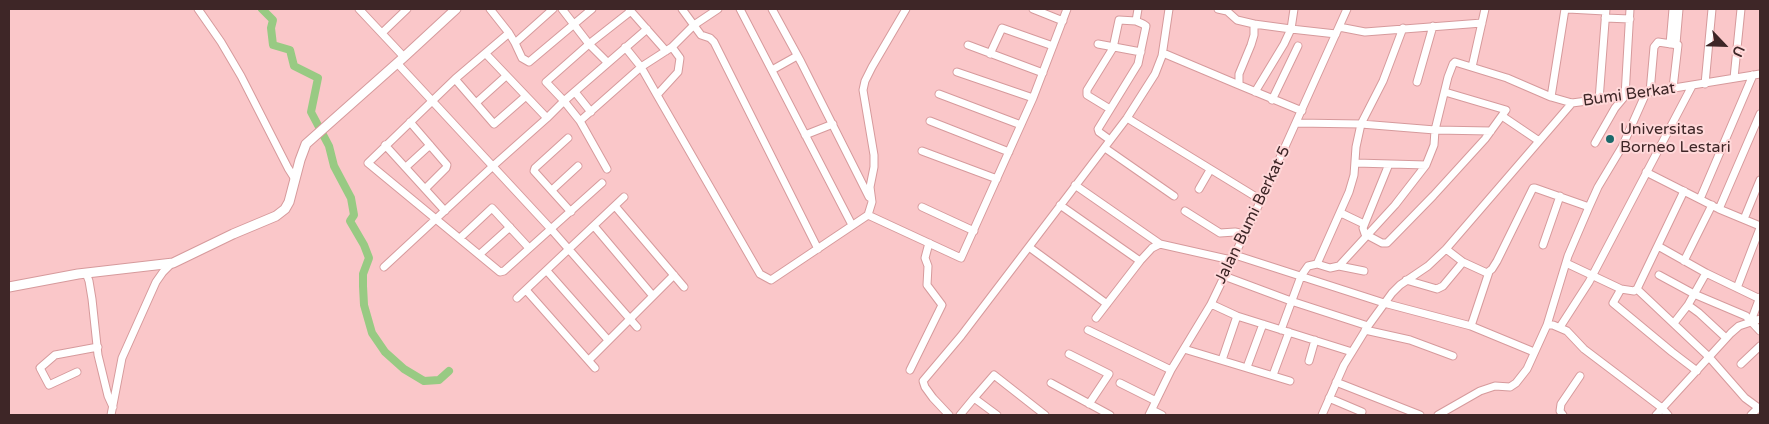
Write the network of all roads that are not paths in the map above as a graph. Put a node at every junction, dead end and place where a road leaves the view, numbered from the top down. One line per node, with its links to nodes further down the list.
1 (198, 9): 127 (street)
2 (359, 9): 42 (street)
3 (407, 9): 42 (street)
4 (456, 9): 59 (main road)
5 (552, 9): 44 (street)
6 (562, 9): 34 (street)
7 (592, 9): 34 (street)
8 (682, 9): 36 (street)
9 (718, 9): 36 (street)
10 (740, 9): 63 (street)
11 (772, 9): 58 (street)
12 (906, 9): 140 (street)
13 (1033, 9): 31 (street)
14 (1067, 9): 31 (street)
15 (1138, 9): 32 (street)
16 (1168, 9): 55 (street)
17 (1222, 9): 35 (street)
18 (1294, 9): 40 (street)
19 (1347, 9): 41 (street, Jalan Bumi Berkat 5)
20 (1485, 9): 33 (street)
21 (1567, 9): 29 (street); 82 (street)
22 (1630, 9): 30 (street)
23 (1672, 9): 47 (street)
24 (1678, 9): 47 (street)
25 (1712, 9): 71 (street)
26 (1741, 9): 68 (street)
27 (493, 10): 43 (street)
28 (630, 10): 39 (street); 45 (street)
29 (1605, 13): 30 (street); 86 (street)
30 (1630, 19): 83 (street)
31 (1062, 21): 49 (street)
32 (1136, 21): 52 (street); 54 (street)
33 (1482, 23): 37 (street); 62 (street)
34 (574, 24): 44 (street); 45 (street)
35 (1254, 24): 40 (street); 72 (street)
36 (694, 25): 53 (street); 169 (street)
37 (1433, 26): 38 (street); 70 (street)
38 (1403, 28): 41 (street); 103 (street)
39 (647, 29): 51 (street); 53 (street)
40 (1291, 29): 41 (street); 76 (street)
41 (1338, 31): 92 (street, Jalan Bumi Berkat 5)
42 (382, 32): 59 (street)
43 (509, 33): 44 (street); 56 (street)
44 (515, 43)
45 (589, 44): 60 (street); 87 (street)
46 (1098, 44): 52 (street)
47 (1673, 44): 74 (street); 78 (street)
48 (968, 45): 57 (street)
49 (1053, 46): 57 (street); 65 (street)
50 (1298, 46): 85 (street)
51 (625, 47): 60 (street); 61 (street)
52 (1113, 48): 54 (street); 91 (street)
53 (669, 49): 61 (street); 80 (street)
54 (1140, 52): 91 (street)
55 (1163, 53): 72 (street); 97 (street)
56 (486, 54): 67 (street); 69 (street)
57 (990, 54): 65 (street)
58 (797, 56): 63 (street); 102 (street)
59 (401, 60): 88 (street); 127 (main road)
60 (607, 62): 75 (street)
61 (641, 67): 80 (street); 93 (street)
62 (1472, 67): 77 (street); 82 (street, Bumi Berkat)
63 (772, 70): 107 (street)
64 (957, 72): 84 (street)
65 (1043, 73): 84 (street)
66 (1757, 74): 68 (street, Bumi Berkat); 138 (street)
67 (506, 76): 81 (street); 89 (street)
68 (1734, 78): 71 (street, Bumi Berkat)
69 (455, 79): 88 (street); 89 (street)
70 (1417, 82)
71 (1705, 84): 73 (street, Bumi Berkat)
72 (1239, 85): 76 (street)
73 (1692, 86): 74 (street, Bumi Berkat); 125 (street)
74 (1673, 88): 78 (street, Bumi Berkat)
75 (575, 92): 87 (street); 93 (street)
76 (1255, 92): 85 (street)
77 (1445, 92): 95 (street); 105 (street)
78 (1648, 92): 83 (street, Bumi Berkat); 144 (street)
79 (939, 94): 104 (street)
80 (657, 95): 169 (street)
81 (526, 96): 89 (street); 96 (street)
82 (1551, 96): 90 (street, Bumi Berkat)
83 (1625, 96): 86 (street, Bumi Berkat); 111 (street)
84 (1033, 98): 104 (street)
85 (1272, 100): 92 (street)
86 (1600, 100): 90 (street, Bumi Berkat)
87 (564, 101): 96 (street); 98 (street)
88 (431, 102): 100 (street); 119 (street)
89 (476, 103)
90 (1572, 103): 110 (street)
91 (1110, 109): 109 (street)
92 (1302, 111): 101 (street, Jalan Bumi Berkat 5)
93 (590, 112): 98 (street)
94 (1760, 114): 145 (street)
95 (1502, 116): 106 (street); 110 (street)
96 (547, 118): 119 (street)
97 (1127, 118): 109 (street); 124 (street)
98 (580, 121): 123 (street)
99 (930, 121): 116 (street)
100 (410, 122): 112 (street); 113 (street)
101 (1297, 122): 103 (street); 139 (street, Jalan Bumi Berkat 5)
102 (832, 124): 107 (street); 140 (street)
103 (1361, 124): 105 (street); 117 (street)
104 (1021, 125): 116 (street)
105 (1435, 130): 106 (street); 121 (street)
106 (1491, 131): 161 (street)
107 (805, 135): 154 (street)
108 (568, 138): 133 (street)
109 (1110, 140): 114 (street)
110 (1539, 141): 171 (street)
111 (1595, 143)
112 (385, 145): 122 (street); 151 (street)
113 (430, 145): 122 (street); 131 (street)
114 (1105, 148): 130 (street); 135 (street)
115 (922, 151): 126 (street)
116 (1009, 152): 126 (street)
117 (1356, 163): 118 (street); 149 (street)
118 (1390, 164): 121 (street); 153 (street)
119 (493, 166): 146 (street); 158 (street)
120 (578, 166): 133 (street)
121 (1426, 166): 161 (street)
122 (406, 167): 131 (street)
123 (607, 169)
124 (1210, 170): 132 (street); 139 (street)
125 (1646, 172): 134 (street); 190 (street)
126 (997, 178): 159 (street)
127 (295, 179): 177 (main road)
128 (1760, 182): 152 (street)
129 (602, 183): 148 (street)
130 (1075, 184): 141 (street); 164 (street)
131 (426, 188): 146 (street)
132 (1198, 189)
133 (552, 190): 148 (street)
134 (1684, 191): 138 (street); 166 (street)
135 (1174, 196)
136 (1560, 196): 144 (street); 165 (street); 184 (street)
137 (624, 197): 142 (street)
138 (1700, 199): 145 (street)
139 (1261, 200): 160 (street, Jalan Bumi Berkat 5)
140 (872, 202): 150 (street)
141 (1060, 205): 167 (street); 175 (street)
142 (614, 206): 155 (street); 187 (street)
143 (922, 207): 159 (street)
144 (1589, 207): 178 (street)
145 (1716, 207): 152 (street); 174 (street)
146 (445, 210): 151 (street)
147 (1185, 211): 160 (street)
148 (571, 212): 158 (street)
149 (1341, 213): 153 (street); 179 (street)
150 (868, 215): 154 (street); 163 (street)
151 (435, 219): 162 (street); 181 (street)
152 (1744, 219): 157 (street)
153 (1364, 224): 161 (street)
154 (852, 225): 169 (street)
155 (594, 226): 170 (street); 200 (street)
156 (510, 227): 162 (street); 168 (street); 172 (street)
157 (1760, 227): 195 (street)
158 (551, 229): 168 (street); 170 (street)
159 (974, 232): 163 (street)
160 (1245, 234): 173 (street, Jalan Bumi Berkat 5)
161 (1368, 235): 180 (street)
162 (460, 238): 172 (street)
163 (929, 243): 240 (street)
164 (1160, 244): 173 (street); 175 (street)
165 (1543, 245)
166 (1658, 246): 174 (street); 197 (street)
167 (1029, 247): 205 (street); 261 (street)
168 (529, 248): 172 (street)
169 (818, 248)
170 (569, 249): 182 (street); 209 (street)
171 (1446, 249): 176 (street); 192 (street)
172 (480, 254)
173 (1233, 258): 188 (street, Jalan Bumi Berkat 5); 189 (street)
174 (1684, 260): 186 (street)
175 (1140, 261): 205 (street)
176 (1463, 262): 184 (street); 192 (street)
177 (172, 263): 185 (main road); 254 (street)
178 (1566, 263): 190 (street); 215 (street)
179 (1317, 264): 180 (street); 189 (street)
180 (1339, 266): 183 (street)
181 (384, 267)
182 (547, 271): 198 (street); 224 (street)
183 (1364, 271)
184 (1489, 272): 216 (street)
185 (86, 273): 194 (main road); 227 (street)
186 (1706, 273): 195 (street); 199 (street)
187 (674, 275): 193 (street); 200 (street)
188 (1224, 276): 203 (street); 206 (street, Jalan Bumi Berkat 5)
189 (1301, 276): 203 (street); 204 (street)
190 (1592, 276): 196 (street); 218 (street)
191 (1659, 276): 199 (street)
192 (1406, 280): 204 (street)
193 (684, 286)
194 (9, 287)
195 (1736, 288): 202 (street)
196 (1621, 289): 197 (street); 242 (street)
197 (1637, 289): 213 (street)
198 (526, 290): 201 (street); 234 (street)
199 (1694, 294): 207 (street); 212 (street)
200 (653, 296): 209 (street)
201 (517, 298)
202 (1760, 298): 212 (street)
203 (1291, 301): 219 (street); 222 (street)
204 (1384, 302): 216 (street); 219 (street)
205 (1107, 304): 210 (street)
206 (1211, 304): 208 (street); 228 (street, Jalan Bumi Berkat 5)
207 (1688, 305): 213 (street); 223 (street)
208 (1237, 316): 214 (street); 235 (street)
209 (630, 318): 217 (street); 224 (street)
210 (1096, 318)
211 (1760, 319): 212 (street)
212 (1751, 321): 221 (street); 223 (street)
213 (1674, 323): 233 (street)
214 (1262, 324): 222 (street); 238 (street)
215 (1547, 325): 218 (street); 230 (street)
216 (1471, 326): 230 (street)
217 (638, 327)
218 (1560, 327): 255 (street)
219 (1367, 328): 229 (street); 232 (street)
220 (1088, 330): 241 (street)
221 (1760, 330)
222 (1285, 331): 225 (street); 244 (street)
223 (1726, 338): 233 (street)
224 (608, 340): 234 (street)
225 (1315, 340): 229 (street); 236 (street)
226 (1760, 346): 237 (street)
227 (98, 347): 243 (street); 254 (street)
228 (1184, 348): 235 (street); 241 (street, Jalan Bumi Berkat 5)
229 (1352, 352): 247 (street)
230 (1534, 352): 269 (street)
231 (1070, 354): 253 (street)
232 (1453, 356)
233 (1710, 357): 242 (street); 256 (street)
234 (589, 360): 239 (street)
235 (1222, 360): 238 (street)
236 (1309, 362)
237 (1741, 364)
238 (1247, 367): 244 (street)
239 (595, 368)
240 (910, 370)
241 (1171, 370): 252 (street, Jalan Bumi Berkat 5)
242 (1697, 371): 255 (street)
243 (77, 372)
244 (1272, 375): 246 (street)
245 (1580, 376): 270 (street)
246 (1290, 381)
247 (1336, 382): 251 (street); 259 (street)
248 (1120, 383): 252 (street)
249 (1050, 384): 253 (street)
250 (974, 398): 262 (street); 263 (street); 264 (street)
251 (1329, 398): 258 (street); 267 (street)
252 (1156, 400): 257 (street, Jalan Bumi Berkat 5)
253 (1089, 404): 265 (street)
254 (113, 407): 260 (street)
255 (1662, 408): 271 (street); 272 (street)
256 (1759, 409): 273 (street)
257 (1151, 412): 266 (street)
258 (1362, 412)
259 (1407, 412): 268 (street)
260 (111, 415)
261 (950, 415)
262 (960, 415)
263 (997, 415)
264 (1045, 415)
265 (1110, 415)
266 (1162, 415)
267 (1322, 415)
268 (1420, 415)
269 (1438, 415)
270 (1563, 415)
271 (1656, 415)
272 (1668, 415)
273 (1751, 415)

